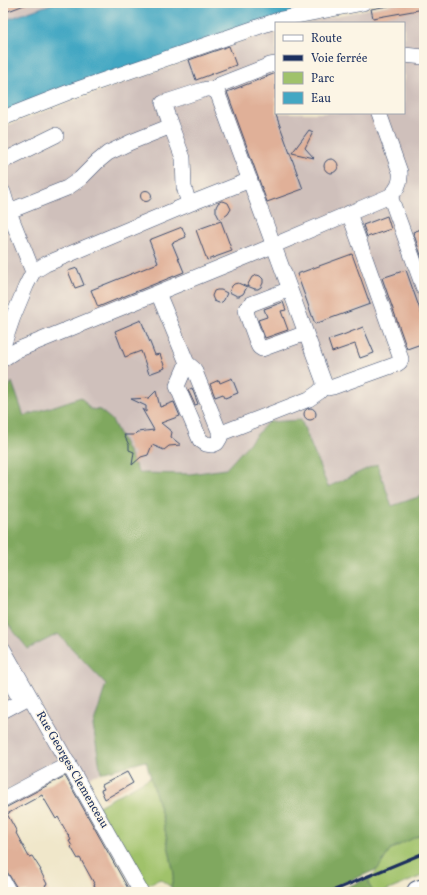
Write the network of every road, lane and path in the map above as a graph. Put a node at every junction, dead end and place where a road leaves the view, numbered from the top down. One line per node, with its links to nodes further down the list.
1 (363, 3): 7 (street)
2 (405, 55): 3 (street)
3 (424, 56)
4 (275, 64): 5 (street)
5 (214, 90): 8 (street); 11 (street)
6 (379, 114): 13 (street)
7 (3, 118)
8 (171, 126): 14 (street); 15 (street)
9 (56, 135): 10 (street)
10 (3, 161)
11 (250, 180): 14 (street); 17 (street)
12 (3, 192): 18 (street)
13 (390, 196): 16 (street); 20 (street)
14 (189, 204): 18 (street)
15 (12, 210)
16 (349, 214): 17 (street); 26 (street)
17 (274, 245): 19 (street); 21 (street)
18 (33, 272): 23 (street)
19 (290, 289): 22 (street); 22 (street)
20 (424, 289)
21 (158, 292): 24 (street); 25 (street)
22 (306, 333): 26 (street)
23 (3, 346)
24 (3, 359)
25 (186, 363): 27 (street); 27 (street)
26 (325, 385): 27 (street)
27 (219, 434)
28 (3, 649): 30 (street, Rue Georges Clemenceau)
29 (3, 668): 30 (street)
30 (26, 699): 31 (street); 32 (street, Rue Georges Clemenceau)
31 (3, 711)
32 (69, 764): 33 (street); 37 (street, Rue Georges Clemenceau)
33 (3, 800)
34 (3, 881): 36 (street)
35 (424, 890): 38 (highway)
36 (9, 892)
37 (141, 892)
38 (418, 892)

